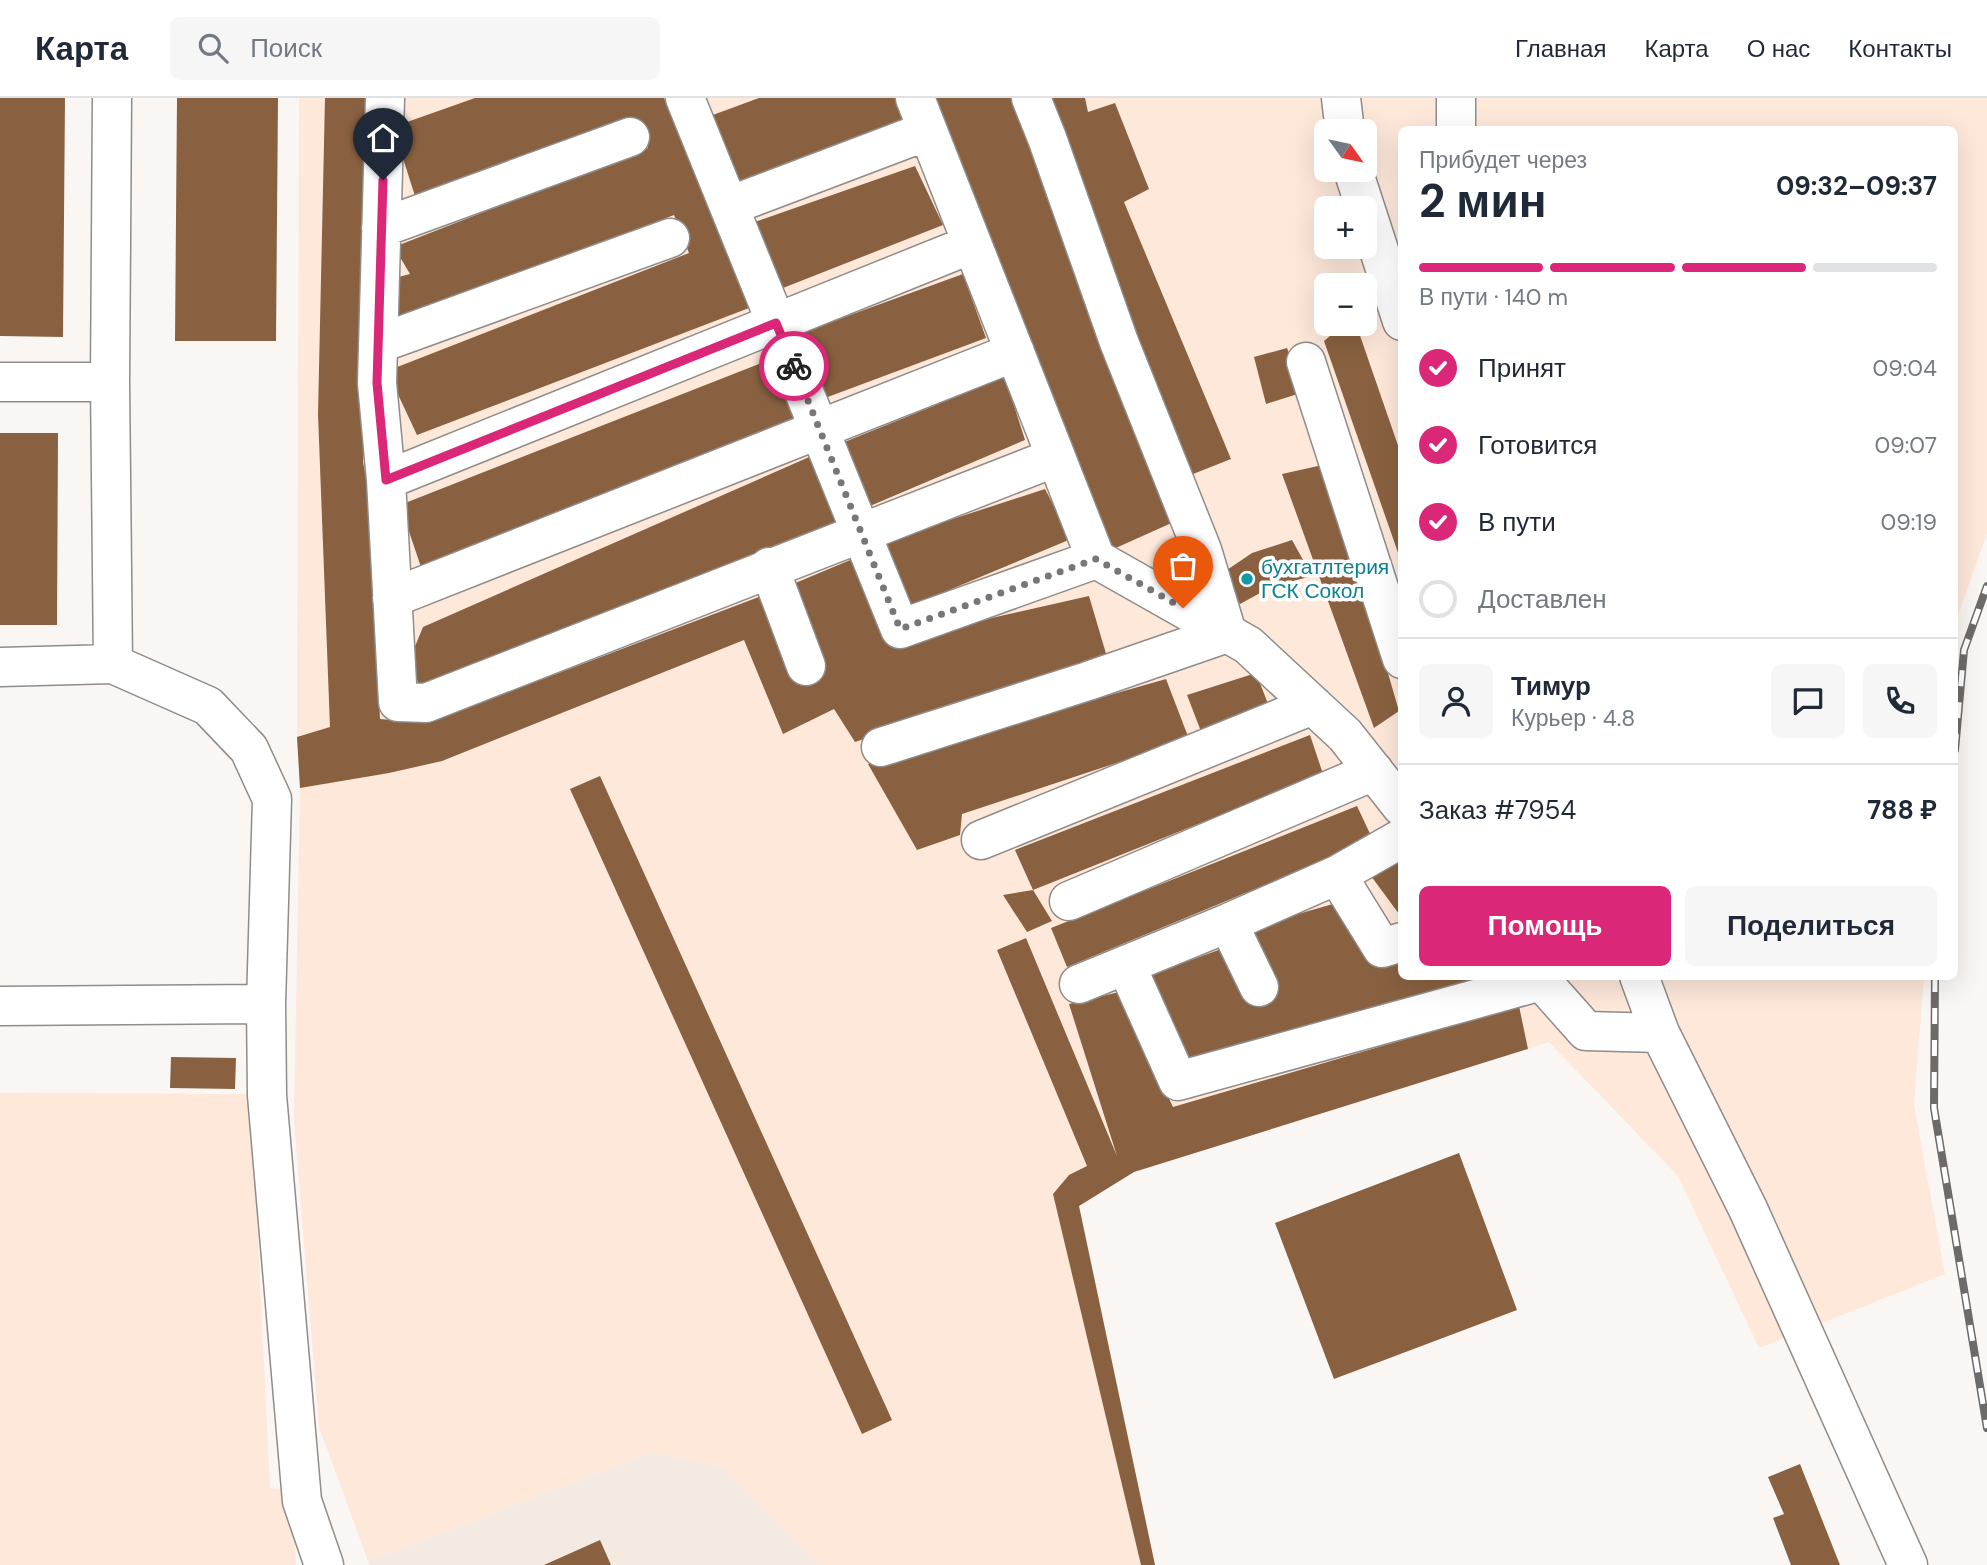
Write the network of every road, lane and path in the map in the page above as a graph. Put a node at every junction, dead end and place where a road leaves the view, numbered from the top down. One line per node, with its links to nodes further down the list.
1 (112, 98): 22 (street)
2 (1031, 98): 30 (street)
3 (1341, 98): 8 (street)
4 (1456, 98): 9 (street)
5 (694, 100): 12 (street)
6 (394, 101): 13 (street)
7 (921, 115): 12 (street); 15 (street)
8 (1344, 119)
9 (1456, 126)
10 (630, 137): 13 (street)
11 (1357, 182): 16 (street)
12 (729, 206): 17 (street)
13 (381, 228): 18 (street)
14 (670, 238): 18 (street)
15 (972, 244): 17 (street); 19 (street)
16 (1398, 309)
17 (776, 323): 23 (street); 25 (street)
18 (378, 344): 25 (street)
19 (1015, 352): 23 (street); 24 (street)
20 (1306, 362): 31 (street)
21 (0, 382): 22 (street)
22 (110, 382): 32 (street)
23 (819, 428): 26 (street); 29 (street)
24 (1056, 457): 26 (street); 27 (street)
25 (386, 480): 29 (street)
26 (860, 531): 27 (street); 28 (street)
27 (1096, 559): 30 (street)
28 (769, 567): 29 (street); 33 (street)
29 (392, 598)
30 (1227, 633): 35 (street); 36 (street)
31 (1398, 647)
32 (113, 664): 34 (street); 51 (street)
33 (806, 666)
34 (0, 667)
35 (1313, 705): 37 (street); 39 (street)
36 (881, 747)
37 (1374, 771): 38 (street); 42 (street)
38 (1398, 802)
39 (981, 840)
40 (1398, 840): 41 (street)
41 (1337, 875): 43 (street); 44 (street)
42 (1069, 901)
43 (1228, 923): 45 (street); 50 (street)
44 (1398, 943)
45 (1126, 965): 46 (street); 49 (street)
46 (1535, 980)
47 (1540, 980): 53 (street)
48 (1640, 980): 53 (street)
49 (1079, 984)
50 (1259, 987)
51 (266, 1004): 52 (street); 54 (street)
52 (0, 1006)
53 (1660, 1033): 55 (street)
54 (324, 1565)
55 (1908, 1565)

